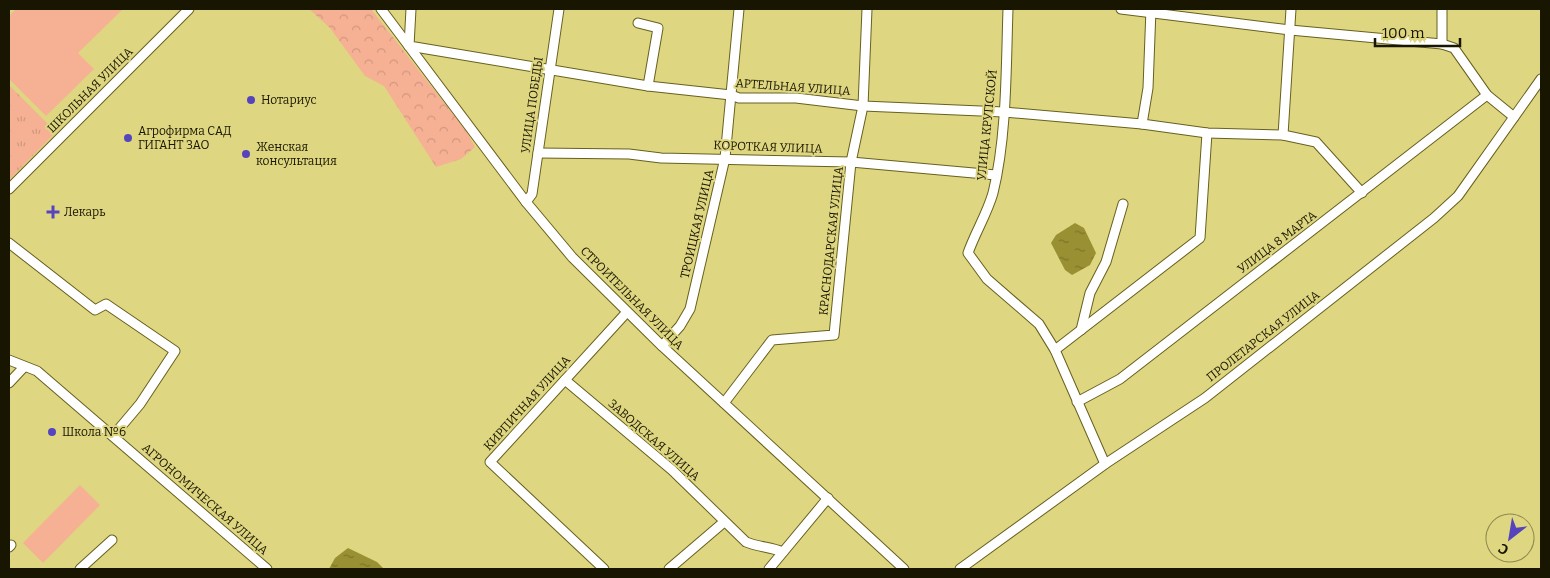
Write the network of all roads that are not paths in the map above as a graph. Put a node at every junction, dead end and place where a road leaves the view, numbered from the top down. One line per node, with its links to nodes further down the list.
1 (189, 9): 31 (street, ШКОЛЬНАЯ УЛИЦА)
2 (381, 9): 15 (street, СТРОИТЕЛЬНАЯ УЛИЦА)
3 (411, 9): 15 (street)
4 (559, 9): 16 (street, УЛИЦА ПОБЕДЫ)
5 (739, 9): 19 (street, ТРОИЦКАЯ УЛИЦА)
6 (867, 9): 21 (street, КРАСНОДАРСКАЯ УЛИЦА)
7 (1008, 9): 22 (street, УЛИЦА КРУПСКОЙ)
8 (1121, 9): 11 (street)
9 (1291, 9): 13 (street)
10 (1442, 9): 14 (street)
11 (1151, 10): 13 (street); 24 (street)
12 (638, 24): 18 (street)
13 (1290, 30): 14 (street); 26 (street)
14 (1442, 44): 20 (street)
15 (410, 46): 16 (street, АРТЕЛЬНАЯ УЛИЦА); 33 (street, СТРОИТЕЛЬНАЯ УЛИЦА)
16 (550, 70): 18 (street, АРТЕЛЬНАЯ УЛИЦА); 27 (street, УЛИЦА ПОБЕДЫ)
17 (1541, 79): 23 (street, ПРОЛЕТАРСКАЯ УЛИЦА)
18 (648, 86): 19 (street, АРТЕЛЬНАЯ УЛИЦА)
19 (731, 95): 21 (street, АРТЕЛЬНАЯ УЛИЦА); 28 (street, ТРОИЦКАЯ УЛИЦА)
20 (1487, 95): 23 (street); 32 (street, УЛИЦА 8 МАРТА)
21 (863, 106): 22 (street, АРТЕЛЬНАЯ УЛИЦА); 29 (street, КРАСНОДАРСКАЯ УЛИЦА)
22 (1004, 112): 24 (street, АРТЕЛЬНАЯ УЛИЦА); 30 (street, УЛИЦА КРУПСКОЙ)
23 (1514, 117): 47 (street, ПРОЛЕТАРСКАЯ УЛИЦА)
24 (1142, 124): 25 (street, АРТЕЛЬНАЯ УЛИЦА)
25 (1207, 133): 26 (street, АРТЕЛЬНАЯ УЛИЦА); 37 (street)
26 (1283, 136): 32 (street, АРТЕЛЬНАЯ УЛИЦА)
27 (538, 153): 28 (street, КОРОТКАЯ УЛИЦА); 33 (street, УЛИЦА ПОБЕДЫ)
28 (725, 158): 29 (street, КОРОТКАЯ УЛИЦА); 38 (street, ТРОИЦКАЯ УЛИЦА)
29 (851, 162): 30 (street, КОРОТКАЯ УЛИЦА); 45 (street, КРАСНОДАРСКАЯ УЛИЦА)
30 (996, 175): 39 (street, УЛИЦА КРУПСКОЙ)
31 (9, 189)
32 (1362, 193): 44 (street, УЛИЦА 8 МАРТА)
33 (526, 202): 36 (street, СТРОИТЕЛЬНАЯ УЛИЦА)
34 (1123, 204): 37 (street)
35 (9, 243): 46 (street)
36 (627, 312): 38 (street, СТРОИТЕЛЬНАЯ УЛИЦА); 42 (street, КИРПИЧНАЯ УЛИЦА)
37 (1081, 330): 39 (street)
38 (662, 346): 45 (street, СТРОИТЕЛЬНАЯ УЛИЦА)
39 (1055, 350): 44 (street, УЛИЦА КРУПСКОЙ)
40 (9, 360): 41 (street, АГРОНОМИЧЕСКАЯ УЛИЦА)
41 (24, 367): 43 (street); 46 (street, АГРОНОМИЧЕСКАЯ УЛИЦА)
42 (565, 380): 49 (street, ЗАВОДСКАЯ УЛИЦА); 54 (street, КИРПИЧНАЯ УЛИЦА)
43 (9, 383)
44 (1077, 402): 47 (street, УЛИЦА КРУПСКОЙ)
45 (724, 403): 48 (street, СТРОИТЕЛЬНАЯ УЛИЦА)
46 (113, 436): 53 (street, АГРОНОМИЧЕСКАЯ УЛИЦА)
47 (1105, 464): 58 (street, ПРОЛЕТАРСКАЯ УЛИЦА)
48 (828, 498): 51 (street); 57 (street, СТРОИТЕЛЬНАЯ УЛИЦА)
49 (724, 522): 51 (street, ЗАВОДСКАЯ УЛИЦА); 55 (street)
50 (112, 540): 52 (street)
51 (783, 552): 56 (street)
52 (80, 569)
53 (267, 569)
54 (604, 569)
55 (669, 569)
56 (769, 569)
57 (904, 569)
58 (960, 569)

